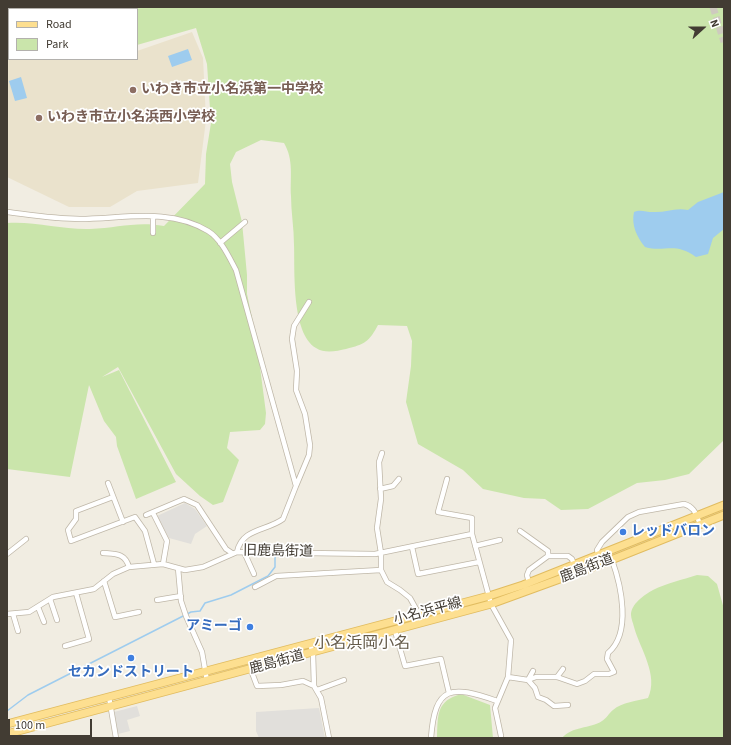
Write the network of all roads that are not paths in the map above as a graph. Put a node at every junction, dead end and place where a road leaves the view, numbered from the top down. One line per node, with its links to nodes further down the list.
1 (7, 212): 2 (street)
2 (153, 216): 4 (street); 5 (street)
3 (245, 222): 5 (street)
4 (153, 232)
5 (220, 243): 11 (street)
6 (309, 302): 11 (street)
7 (382, 453): 12 (street)
8 (399, 479): 12 (street)
9 (447, 479): 22 (street)
10 (108, 483): 13 (street)
11 (296, 486): 27 (street)
12 (380, 489): 30 (street)
13 (113, 497): 19 (street); 19 (street)
14 (724, 505): 18 (main road, 小名浜平線)
15 (153, 513): 17 (street); 27 (street); 37 (street)
16 (724, 515): 20 (main road, 鹿島街道)
17 (146, 516)
18 (697, 516): 20 (street); 32 (main road, 小名浜平線); 32 (street)
19 (123, 522): 36 (street)
20 (700, 524): 34 (main road, 鹿島街道)
21 (520, 531): 33 (street)
22 (472, 534): 25 (street, 旧鹿島街道); 26 (street)
23 (26, 539): 31 (street)
24 (500, 540): 26 (street)
25 (412, 546): 30 (street, 旧鹿島街道); 35 (street)
26 (475, 546): 35 (street)
27 (235, 552): 28 (street, 旧鹿島街道); 41 (street, 旧鹿島街道)
28 (244, 552): 30 (street, 旧鹿島街道); 43 (street)
29 (103, 553): 40 (street)
30 (381, 553): 42 (street)
31 (7, 554)
32 (598, 555): 38 (street); 39 (main road, 小名浜平線)
33 (548, 556): 39 (street); 46 (street)
34 (612, 560): 38 (main road, 鹿島街道); 73 (street)
35 (479, 562): 51 (street)
36 (154, 564): 37 (street, 旧鹿島街道); 40 (street, 旧鹿島街道)
37 (163, 564): 41 (street, 旧鹿島街道)
38 (601, 564): 44 (main road, 鹿島街道)
39 (574, 565): 44 (street); 46 (main road, 小名浜平線)
40 (129, 567): 45 (street, 旧鹿島街道)
41 (178, 568): 50 (street)
42 (382, 570): 47 (street); 59 (street)
43 (254, 574)
44 (577, 574): 48 (main road, 鹿島街道)
45 (104, 581): 49 (street, 旧鹿島街道); 56 (street)
46 (529, 582): 48 (street); 51 (main road, 小名浜平線)
47 (255, 587)
48 (533, 590): 54 (main road, 鹿島街道)
49 (76, 593): 52 (street, 旧鹿島街道); 66 (street)
50 (181, 596): 53 (street); 70 (street)
51 (488, 596): 54 (street); 59 (main road, 小名浜平線)
52 (50, 599): 55 (street, 旧鹿島街道); 60 (street)
53 (157, 600)
54 (492, 604): 62 (main road, 鹿島街道); 72 (street)
55 (38, 607): 58 (street, 旧鹿島街道); 61 (street)
56 (139, 612)
57 (7, 614): 58 (street, 旧鹿島街道)
58 (13, 614): 63 (street)
59 (419, 615): 62 (street); 65 (main road, 小名浜平線)
60 (57, 620)
61 (44, 622)
62 (422, 624): 64 (main road, 鹿島街道)
63 (18, 631)
64 (395, 631): 67 (main road, 鹿島街道); 78 (street)
65 (310, 644): 67 (street); 70 (main road, 小名浜平線)
66 (64, 646)
67 (313, 653): 69 (main road, 鹿島街道); 77 (street)
68 (563, 669): 73 (street)
69 (251, 670): 76 (main road, 鹿島街道); 77 (street)
70 (206, 671): 76 (street); 79 (main road, 小名浜平線)
71 (533, 671): 75 (street)
72 (508, 677): 75 (street); 80 (street)
73 (557, 677): 75 (street)
74 (344, 680): 77 (street)
75 (528, 680): 81 (street)
76 (207, 682): 82 (main road, 鹿島街道)
77 (316, 688): 87 (street)
78 (449, 694): 80 (street); 88 (street)
79 (109, 697): 82 (street); 83 (main road, 小名浜平線)
80 (497, 701): 85 (street)
81 (568, 705)
82 (111, 707): 84 (main road, 鹿島街道); 86 (street)
83 (7, 724)
84 (7, 734)
85 (501, 736)
86 (116, 738)
87 (329, 738)
88 (431, 738)

